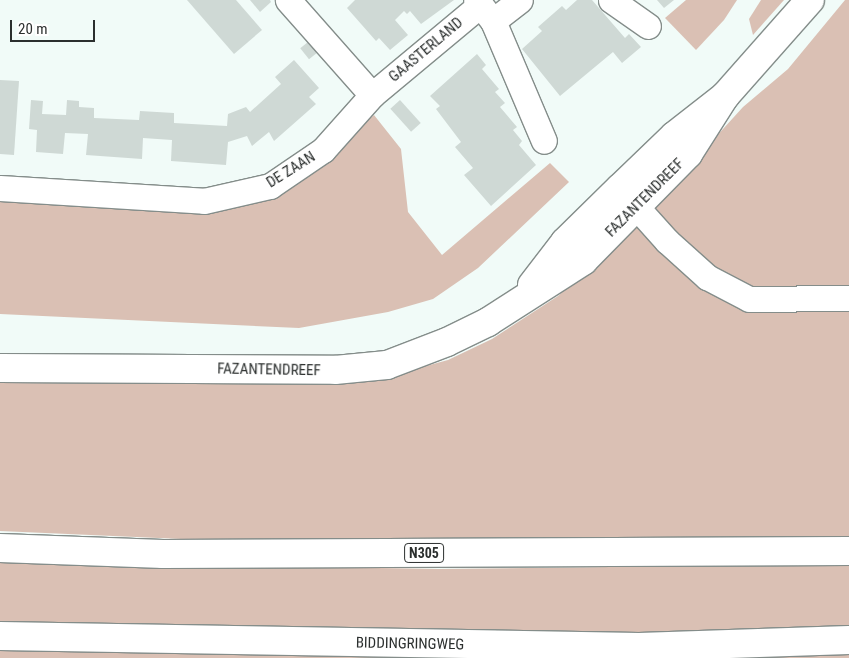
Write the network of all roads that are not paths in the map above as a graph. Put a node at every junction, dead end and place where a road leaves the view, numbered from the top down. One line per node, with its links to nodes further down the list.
1 (288, 0): 7 (street)
2 (520, 0): 5 (street, GAASTERLAND)
3 (611, 0): 6 (street)
4 (810, 0): 10 (main road, FAZANTENDREEF)
5 (483, 8): 7 (street, GAASTERLAND); 8 (street)
6 (648, 26)
7 (372, 95): 9 (street, DE ZAAN)
8 (544, 142)
9 (0, 188)
10 (628, 197): 11 (street); 12 (main road, FAZANTENDREEF)
11 (849, 298)
12 (0, 368)
13 (0, 548): 14 (main road, N305)
14 (849, 551)
15 (0, 636): 16 (main road, BIDDINGRINGWEG)
16 (849, 640)

